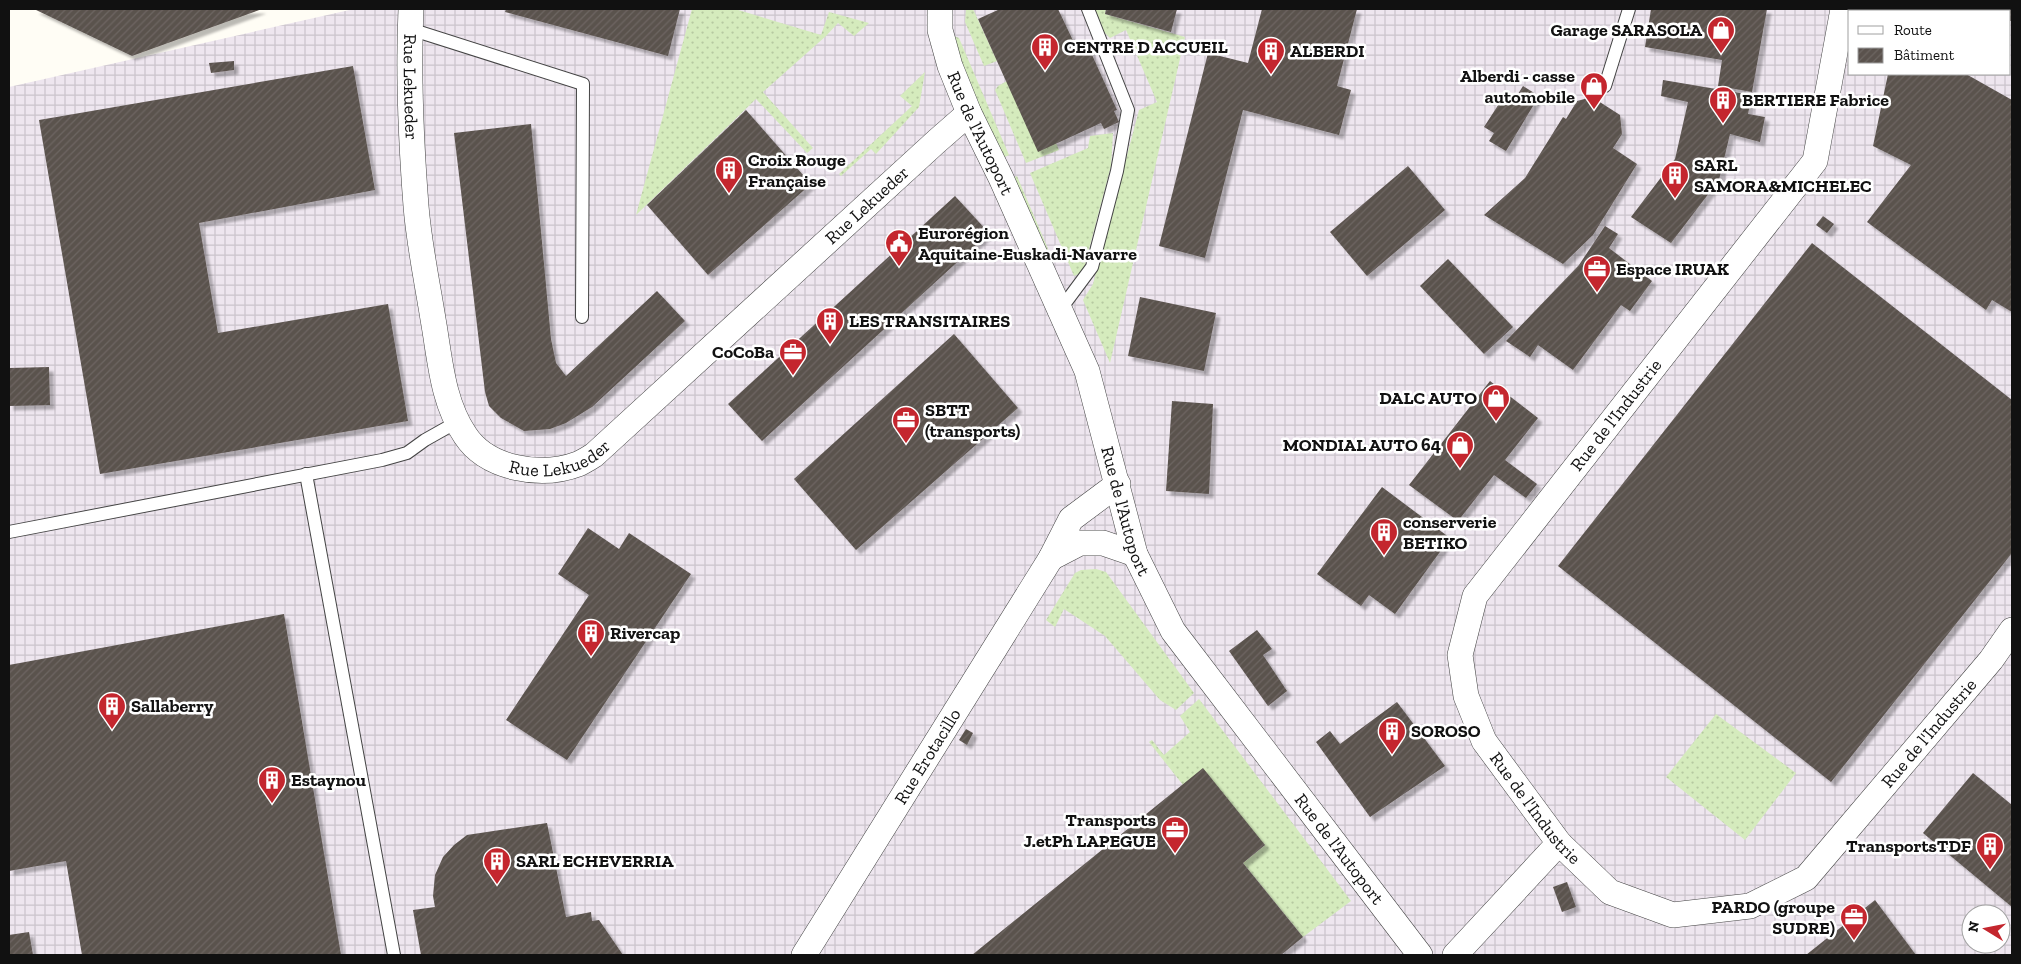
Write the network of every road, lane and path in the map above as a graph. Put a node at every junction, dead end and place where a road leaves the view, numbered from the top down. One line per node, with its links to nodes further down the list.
1 (940, 9): 7 (street, Rue de l'Autoport)
2 (1088, 9): 8 (lane)
3 (1629, 9): 6 (lane)
4 (1843, 9): 17 (street, Rue de l'Industrie)
5 (411, 19): 9 (lane); 10 (street, Rue Lekueder)
6 (1605, 86)
7 (969, 113): 8 (street, Rue de l'Autoport); 10 (street, Rue Lekueder)
8 (1060, 310): 12 (street, Rue de l'Autoport)
9 (582, 317)
10 (457, 422): 11 (lane)
11 (306, 474): 13 (lane); 18 (lane)
12 (1118, 484): 14 (street, Rue de l'Autoport); 15 (street, Rue Erotacillo)
13 (9, 532)
14 (1135, 554): 15 (street); 20 (street, Rue de l'Autoport)
15 (1051, 558): 19 (street, Rue Erotacillo)
16 (2012, 630): 17 (street, Rue de l'Industrie)
17 (1559, 843): 21 (street)
18 (394, 955)
19 (804, 955)
20 (1420, 955)
21 (1454, 955)

